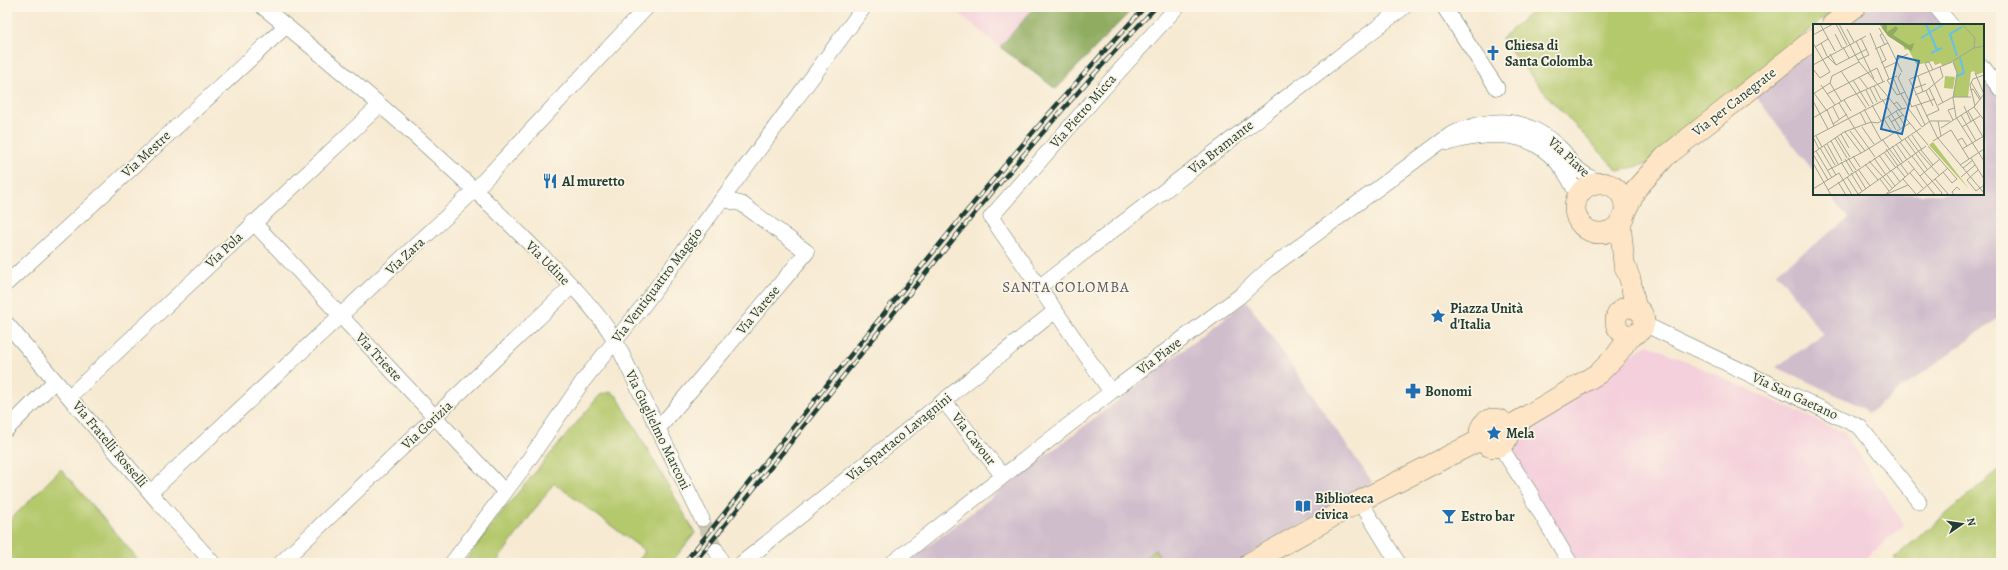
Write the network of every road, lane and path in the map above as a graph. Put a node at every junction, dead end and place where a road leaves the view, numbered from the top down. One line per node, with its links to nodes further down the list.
1 (263, 7): 11 (street, Via Udine)
2 (647, 7): 21 (street, Via Zara)
3 (864, 7): 20 (street, Via Ventiquattro Maggio)
4 (1178, 7): 31 (street, Via Pietro Micca)
5 (1404, 7): 31 (street, Via Bramante)
6 (1444, 7): 14 (street)
7 (1936, 7): 10 (street)
8 (1853, 8): 9 (street)
9 (1833, 24)
10 (1949, 24)
11 (286, 26): 16 (street, Via Udine); 29 (street, Via Mestre)
12 (1813, 40): 18 (street, Via per Canegrate)
13 (1984, 68): 15 (street)
14 (1497, 88)
15 (2001, 90)
16 (380, 105): 21 (street, Via Udine); 26 (street, Via Pola)
17 (1428, 150): 19 (street, Via Piave); 22 (street, Via Piave); 38 (street, Via Piave)
18 (1656, 166): 19 (street, Via per Canegrate); 25 (street, Via per Canegrate)
19 (1603, 184): 22 (street); 25 (street)
20 (732, 185): 23 (street, Via Ventiquattro Maggio); 24 (street, Via Varese)
21 (476, 190): 30 (street, Via Udine); 33 (street, Via Zara)
22 (1578, 197): 27 (street)
23 (722, 199): 24 (street, Via Varese); 36 (street, Via Ventiquattro Maggio)
24 (742, 204): 43 (street, Via Varese)
25 (1623, 217): 27 (street); 28 (street)
26 (253, 222): 33 (street, Via Trieste); 39 (street, Via Pola)
27 (1598, 233): 28 (street)
28 (1624, 264): 34 (street)
29 (7, 283)
30 (572, 286): 36 (street, Via Udine); 41 (street, Via Gorizia)
31 (1039, 287): 32 (street)
32 (1055, 311): 38 (street); 40 (street, Via Spartaco Lavagnini)
33 (341, 316): 41 (street, Via Trieste); 46 (street, Via Zara)
34 (1630, 321): 44 (street); 49 (street, Via San Gaetano)
35 (7, 324): 37 (street, Via Fratelli Rosselli)
36 (615, 340): 43 (street, Via Guglielmo Marconi); 47 (street, Via Ventiquattro Maggio)
37 (55, 381): 39 (street, Via Fratelli Rosselli); 42 (street)
38 (1111, 392): 45 (street, Via Piave)
39 (70, 396): 46 (street, Via Fratelli Rosselli)
40 (944, 401): 45 (street, Via Cavour); 54 (street, Via Spartaco Lavagnini)
41 (436, 417): 47 (street, Via Trieste); 52 (street, Via Gorizia)
42 (7, 429)
43 (658, 429): 50 (street, Via Guglielmo Marconi)
44 (1496, 438): 48 (street); 58 (street)
45 (1003, 476): 55 (street, Via Piave)
46 (151, 492): 51 (street, Via Fratelli Rosselli)
47 (505, 492): 53 (street, Via Ventiquattro Maggio)
48 (1360, 501): 56 (street); 57 (street)
49 (1919, 502)
50 (702, 520)
51 (213, 563)
52 (281, 563)
53 (452, 563)
54 (742, 563)
55 (892, 563)
56 (1250, 563)
57 (1398, 563)
58 (1570, 563)

